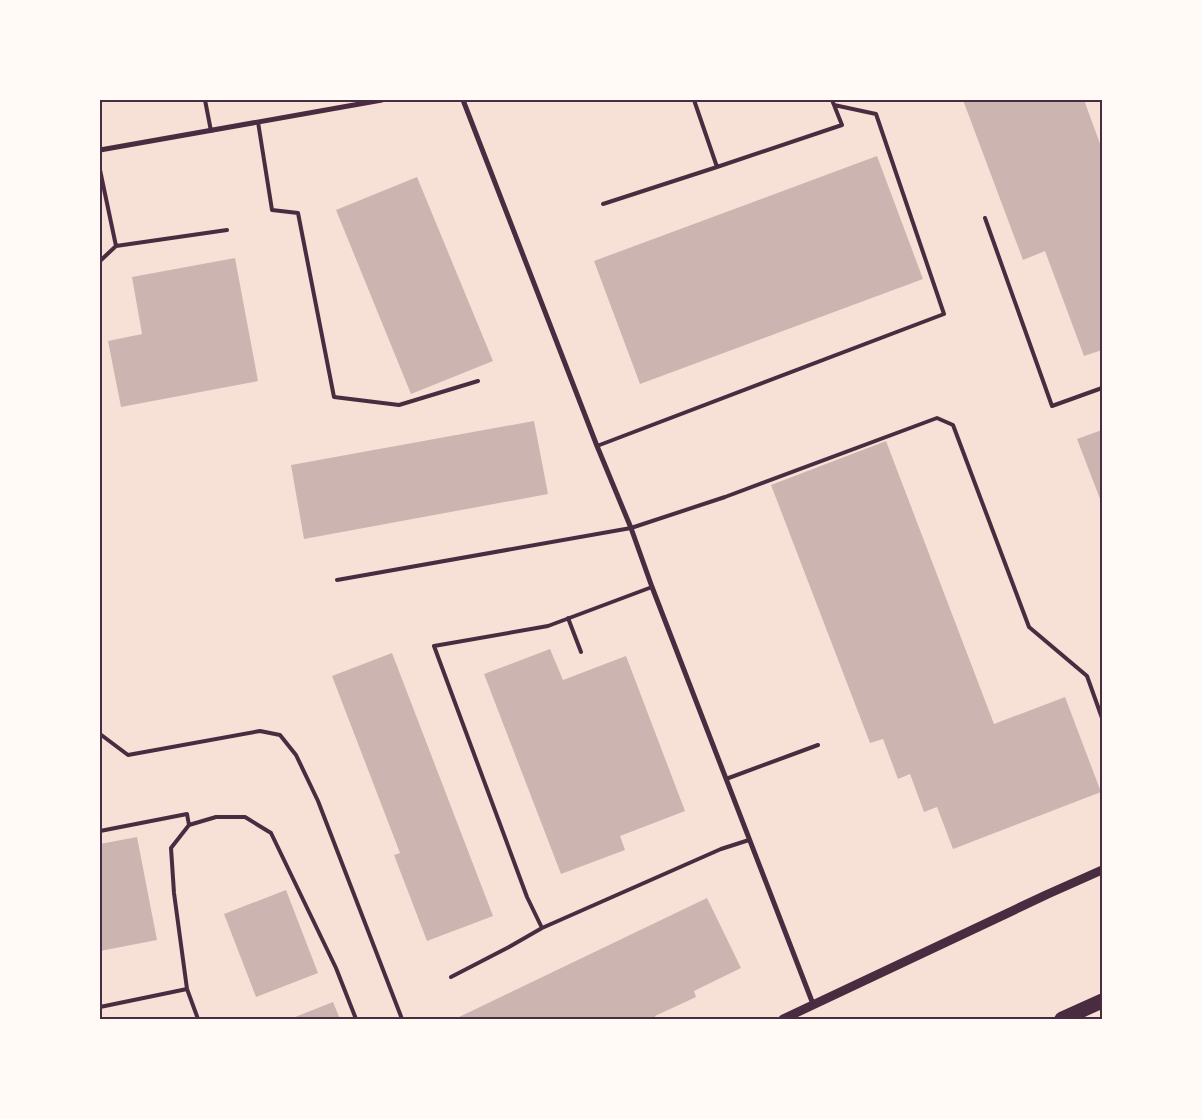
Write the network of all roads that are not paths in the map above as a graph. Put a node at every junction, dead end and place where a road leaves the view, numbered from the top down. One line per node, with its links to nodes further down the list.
1 (205, 100): 7 (lane)
2 (382, 100): 6 (street)
3 (463, 100): 18 (street)
4 (694, 100): 9 (lane)
5 (833, 102): 9 (lane); 18 (lane)
6 (258, 122): 7 (street); 16 (lane)
7 (211, 131): 8 (street)
8 (100, 150)
9 (717, 167): 11 (lane)
10 (100, 170): 14 (lane)
11 (603, 204)
12 (985, 218): 17 (lane)
13 (227, 230): 14 (lane)
14 (116, 246): 15 (lane)
15 (100, 261)
16 (478, 381)
17 (1102, 388)
18 (597, 446): 19 (street)
19 (632, 528): 20 (lane); 21 (street); 24 (lane)
20 (338, 580)
21 (652, 587): 22 (lane); 27 (street)
22 (568, 618): 23 (lane); 32 (lane)
23 (582, 652)
24 (1102, 718)
25 (100, 734): 40 (lane)
26 (818, 745): 27 (lane)
27 (726, 779): 30 (street)
28 (190, 825): 29 (lane); 34 (lane); 39 (lane)
29 (100, 831)
30 (749, 840): 32 (lane); 36 (street)
31 (1102, 870): 36 (street)
32 (542, 928): 33 (lane)
33 (451, 977)
34 (187, 989): 37 (lane); 38 (lane)
35 (1102, 1002): 42 (highway)
36 (813, 1004): 41 (street)
37 (100, 1007)
38 (198, 1019)
39 (356, 1019)
40 (402, 1019)
41 (783, 1019)
42 (1062, 1019)

